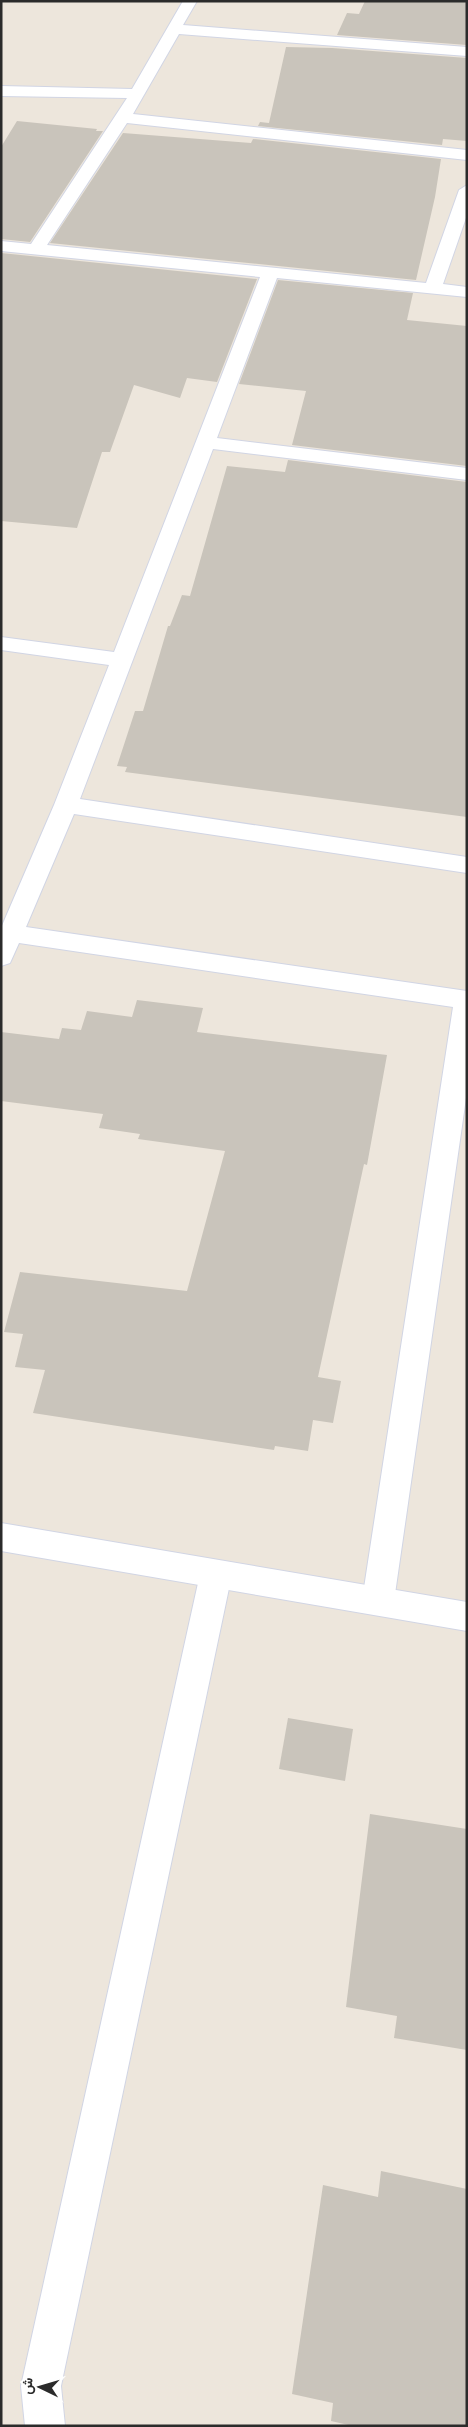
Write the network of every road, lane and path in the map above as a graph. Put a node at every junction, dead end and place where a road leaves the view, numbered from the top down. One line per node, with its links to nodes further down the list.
1 (190, 1): 2 (street)
2 (176, 29): 3 (street); 5 (street)
3 (467, 52)
4 (1, 91): 5 (street)
5 (138, 94): 6 (street)
6 (123, 118): 7 (street); 10 (street)
7 (467, 156)
8 (467, 190): 12 (street)
9 (1, 246): 10 (street)
10 (36, 249): 11 (street)
11 (270, 272): 12 (street); 14 (street)
12 (433, 289): 13 (street)
13 (467, 292)
14 (205, 442): 15 (street); 17 (street)
15 (467, 474)
16 (1, 643): 17 (street)
17 (122, 660): 18 (street)
18 (66, 805): 19 (street); 20 (street)
19 (467, 865)
20 (12, 933): 21 (street); 22 (street)
21 (1, 957)
22 (467, 1001): 23 (street)
23 (457, 1144): 26 (street)
24 (1, 1537): 25 (street)
25 (216, 1574): 26 (street); 28 (street)
26 (378, 1601): 27 (street)
27 (467, 1617)
28 (45, 2426)

